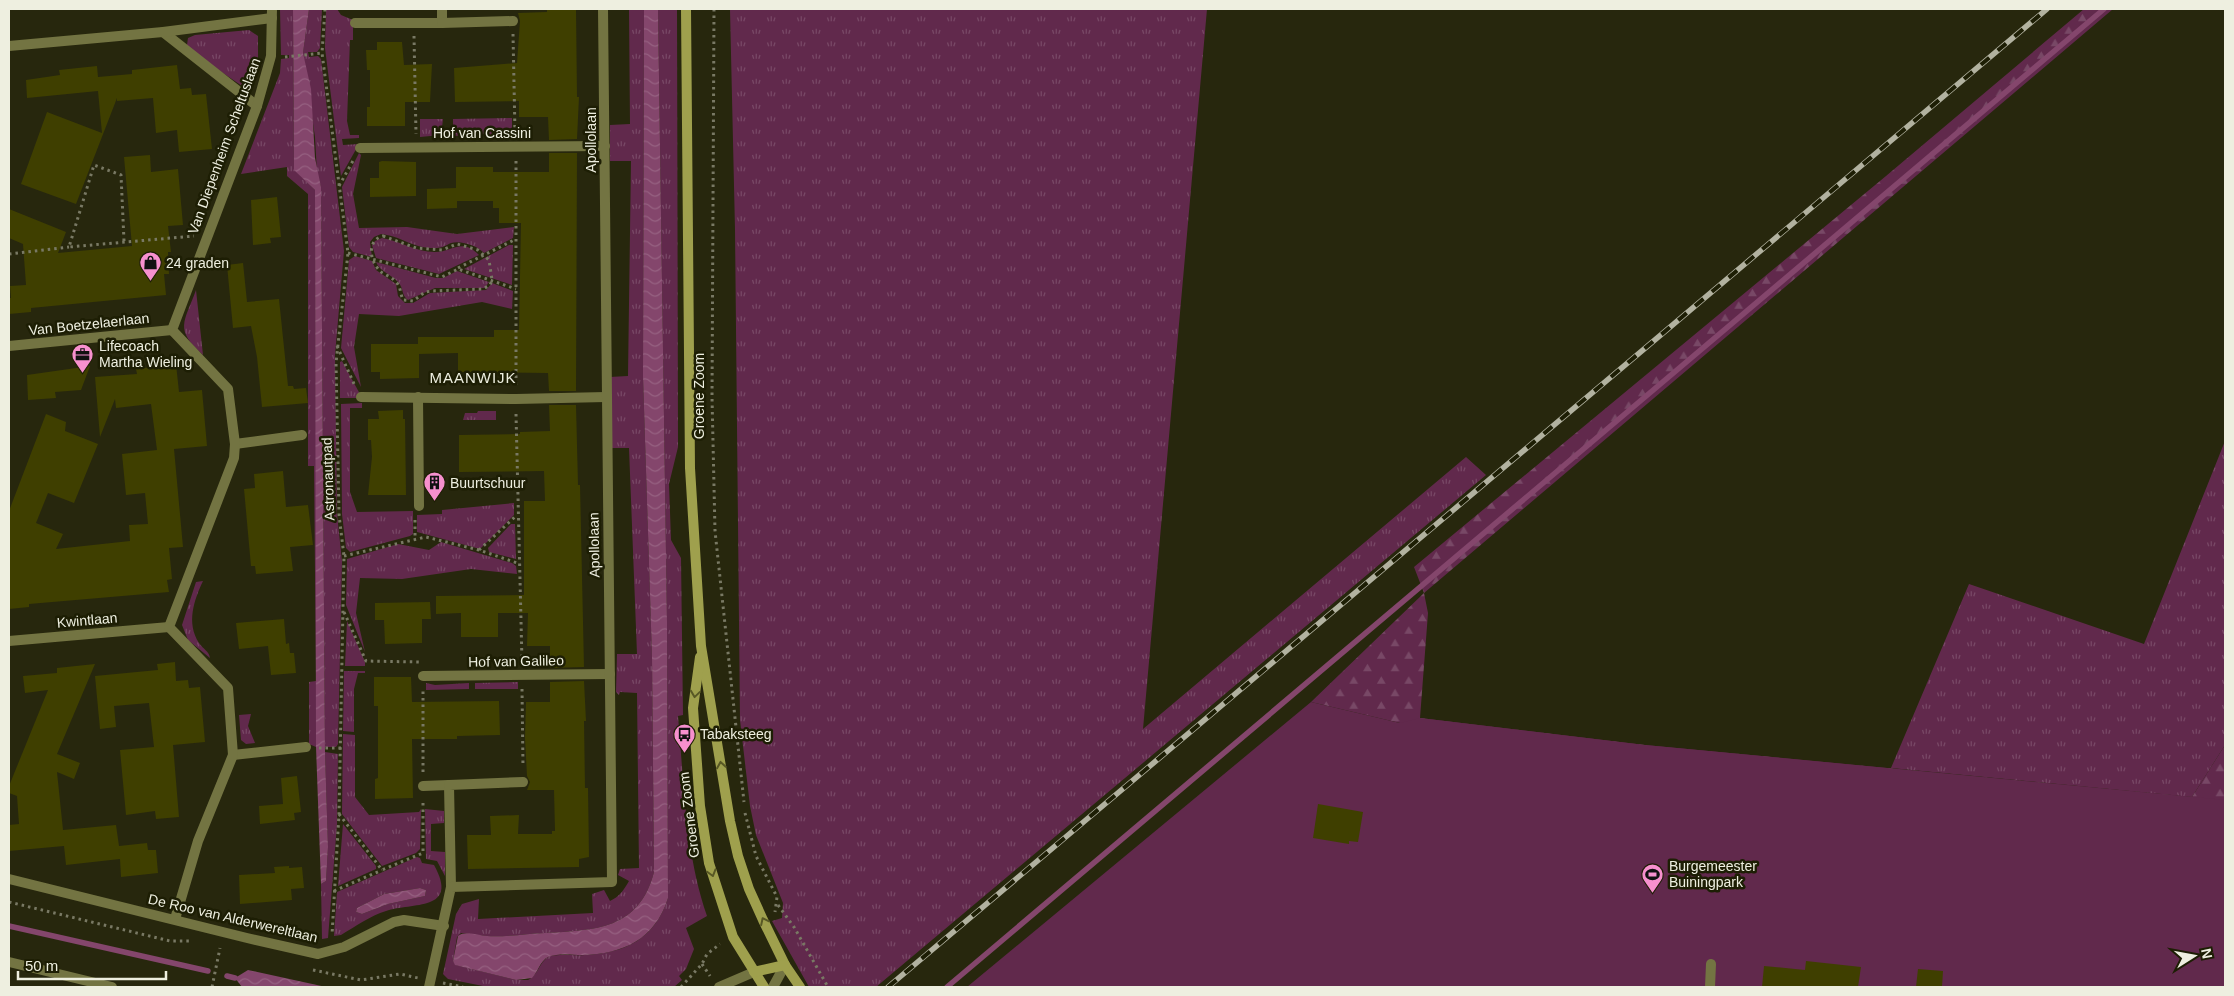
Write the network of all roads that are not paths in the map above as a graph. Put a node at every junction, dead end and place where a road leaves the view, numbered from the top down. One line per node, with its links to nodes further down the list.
1 (442, 9): 6 (street)
2 (603, 9): 11 (street, Apollolaan)
3 (686, 9): 23 (main road, Groene Zoom)
4 (272, 13): 8 (street); 10 (street, Van Diepenheim Scheltuslaan)
5 (513, 21): 6 (street)
6 (442, 22): 7 (street)
7 (355, 23)
8 (163, 32): 9 (street); 10 (street)
9 (9, 46)
10 (257, 106): 13 (street, Van Diepenheim Scheltuslaan)
11 (605, 146): 12 (street, Hof van Cassini); 17 (street, Apollolaan)
12 (360, 148)
13 (172, 330): 14 (street, Van Boetzelaerlaan); 19 (street)
14 (9, 346)
15 (361, 397): 16 (street)
16 (418, 397): 17 (street); 20 (street)
17 (606, 397): 24 (street, Apollolaan)
18 (302, 435): 19 (street)
19 (235, 444): 21 (street)
20 (419, 506)
21 (169, 627): 22 (street, Kwintlaan); 27 (street)
22 (9, 641)
23 (702, 646): 37 (main road, Groene Zoom, one-way to 23); 38 (main road, Groene Zoom, one-way to 38)
24 (610, 674): 25 (street, Hof van Galileo); 32 (street, Apollolaan)
25 (423, 676)
26 (306, 747): 27 (street)
27 (233, 755): 33 (street)
28 (523, 782): 29 (street)
29 (449, 785): 30 (street); 32 (street)
30 (423, 786)
31 (9, 879): 33 (street, De Roo van Alderwereltlaan)
32 (451, 887): 34 (street)
33 (175, 919): 34 (street, De Roo van Alderwereltlaan)
34 (444, 926): 40 (street)
35 (9, 962): 39 (street)
36 (1711, 964): 45 (street)
37 (786, 965): 38 (main road); 43 (street); 44 (main road, Groene Zoom)
38 (754, 972): 41 (street); 42 (main road, Groene Zoom)
39 (112, 987)
40 (429, 987)
41 (719, 987)
42 (764, 987)
43 (773, 987)
44 (800, 987)
45 (1710, 987)

